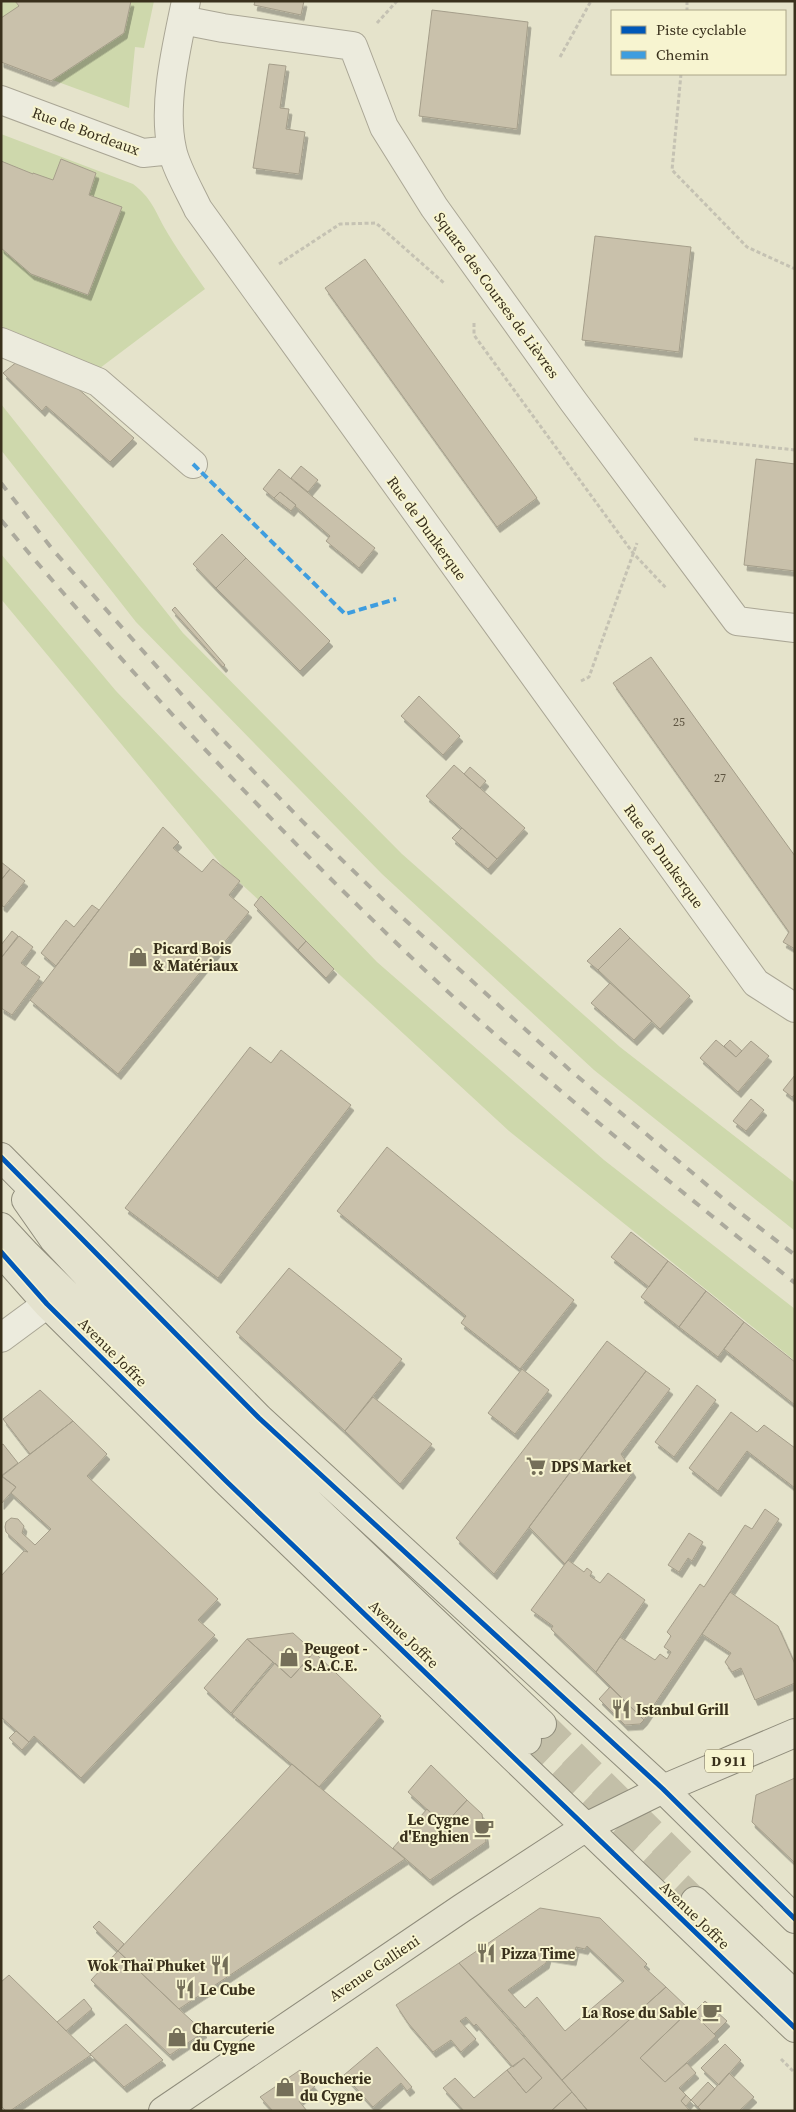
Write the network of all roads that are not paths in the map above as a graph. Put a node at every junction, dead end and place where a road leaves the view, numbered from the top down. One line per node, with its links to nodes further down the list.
1 (184, 11): 3 (street, Rue de Dunkerque); 6 (street, Square des Courses de Lièvres)
2 (1, 100): 3 (street, Rue de Bordeaux)
3 (172, 150): 7 (street, Rue de Dunkerque)
4 (1, 342): 5 (street)
5 (193, 464)
6 (795, 628)
7 (795, 1008)
8 (1, 1157): 15 (main road)
9 (1, 1166): 10 (main road, Avenue Joffre)
10 (1, 1227)
11 (1, 1252): 12 (main road, Avenue Joffre)
12 (47, 1304): 13 (street); 16 (main road, Avenue Joffre)
13 (1, 1338)
14 (795, 1733): 15 (main road, D 911)
15 (663, 1789): 16 (main road, D 911); 17 (main road)
16 (586, 1828): 20 (main road, Avenue Joffre); 21 (main road, Avenue Gallieni)
17 (795, 1919)
18 (795, 1970): 19 (main road, Avenue Joffre)
19 (795, 1995)
20 (795, 2028)
21 (163, 2111)

